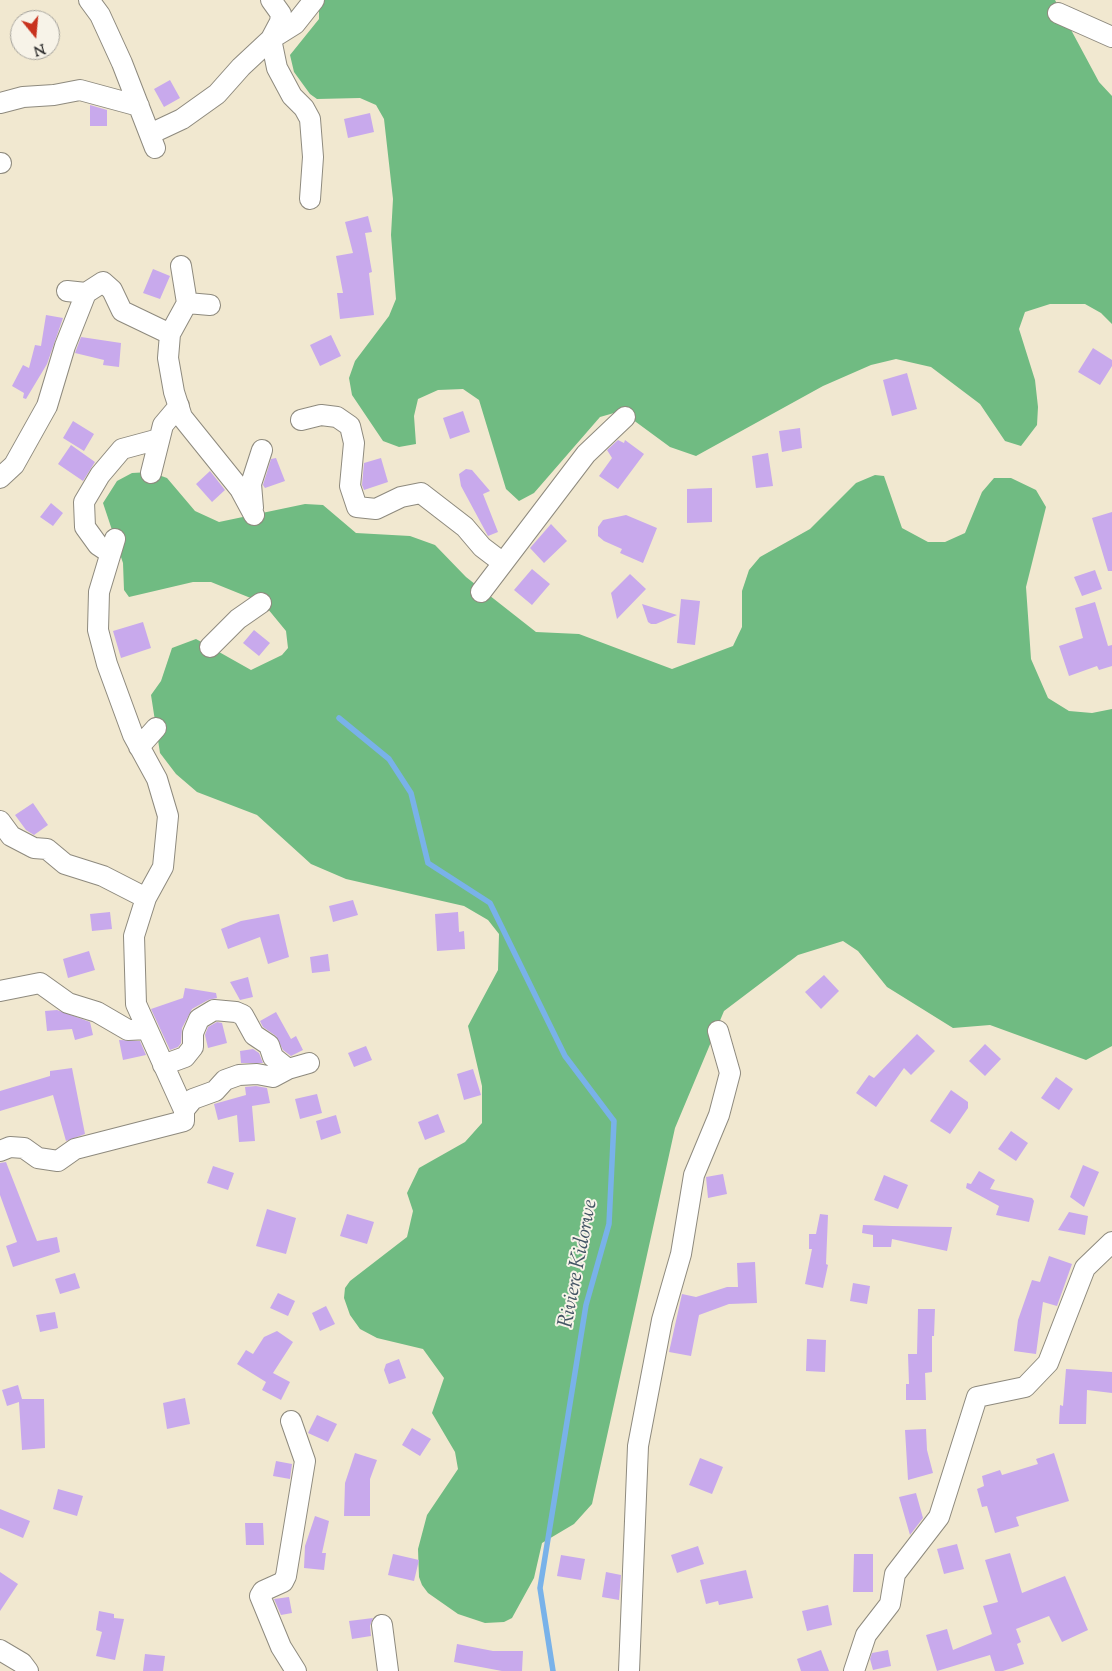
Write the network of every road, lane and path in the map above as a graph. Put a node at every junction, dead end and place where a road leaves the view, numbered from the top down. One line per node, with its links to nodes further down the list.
1 (89, 0): 8 (street)
2 (271, 0): 6 (street)
3 (314, 0): 6 (street)
4 (1058, 13): 5 (street)
5 (1112, 37)
6 (271, 39): 8 (street); 9 (street)
7 (0, 103): 8 (street)
8 (139, 106)
9 (310, 200)
10 (181, 266): 11 (street)
11 (187, 303): 12 (street); 13 (street)
12 (210, 305)
13 (170, 334): 14 (street); 20 (street)
14 (179, 406): 17 (street); 18 (street)
15 (625, 417): 21 (street)
16 (301, 420): 21 (street)
17 (160, 439): 19 (street); 26 (street)
18 (262, 450)
19 (151, 473)
20 (0, 478)
21 (503, 563): 22 (street)
22 (481, 592)
23 (261, 603): 24 (street)
24 (210, 647)
25 (156, 728): 26 (street)
26 (139, 747): 28 (street)
27 (0, 821): 28 (street)
28 (146, 898): 30 (street)
29 (0, 991): 30 (street)
30 (147, 1029): 33 (street)
31 (718, 1031): 44 (street)
32 (309, 1063): 34 (street)
33 (162, 1065): 34 (street); 35 (street)
34 (288, 1068): 35 (street)
35 (184, 1110): 36 (street)
36 (0, 1151)
37 (1112, 1242): 45 (street)
38 (291, 1421): 42 (street)
39 (382, 1625): 43 (street)
40 (0, 1650): 41 (street)
41 (28, 1671)
42 (296, 1671)
43 (388, 1671)
44 (629, 1671)
45 (854, 1671)

